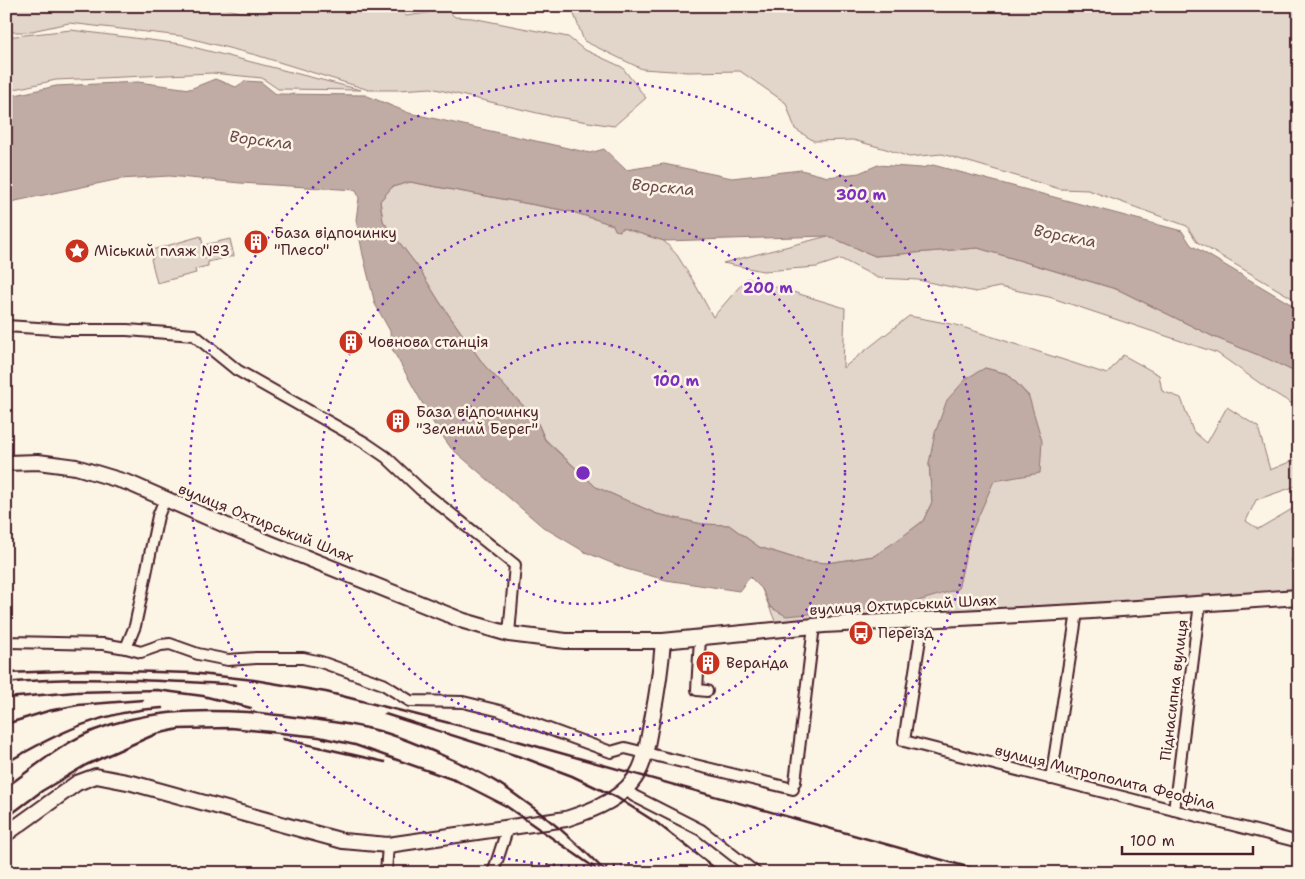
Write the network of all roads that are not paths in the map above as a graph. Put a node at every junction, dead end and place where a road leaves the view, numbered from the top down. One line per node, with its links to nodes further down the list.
1 (6, 326): 9 (street)
2 (6, 463): 3 (main road, вулиця Охтирський Шлях)
3 (165, 499): 9 (main road, вулиця Охтирський Шлях); 13 (street)
4 (1299, 597): 5 (main road, вулиця Охтирський Шлях)
5 (1200, 603): 6 (main road, вулиця Охтирський Шлях); 18 (street, Піднасипна вулиця)
6 (1077, 612): 7 (main road, вулиця Охтирський Шлях); 16 (street)
7 (923, 620): 8 (main road, вулиця Охтирський Шлях); 16 (street, вулиця Митрополита Феофіла)
8 (814, 626): 10 (main road, вулиця Охтирський Шлях); 15 (street)
9 (509, 634): 12 (main road, вулиця Охтирський Шлях)
10 (700, 638): 12 (main road, вулиця Охтирський Шлях); 14 (street)
11 (6, 641): 13 (street)
12 (663, 641): 15 (main road)
13 (126, 648): 15 (street)
14 (707, 691)
15 (645, 754): 17 (main road)
16 (1051, 779): 18 (street, вулиця Митрополита Феофіла)
17 (625, 789): 19 (main road); 25 (street)
18 (1174, 810): 21 (street, вулиця Митрополита Феофіла)
19 (508, 827): 22 (main road); 24 (street)
20 (6, 834): 22 (main road)
21 (1299, 842)
22 (388, 845): 23 (street)
23 (386, 873)
24 (492, 873)
25 (756, 873)

